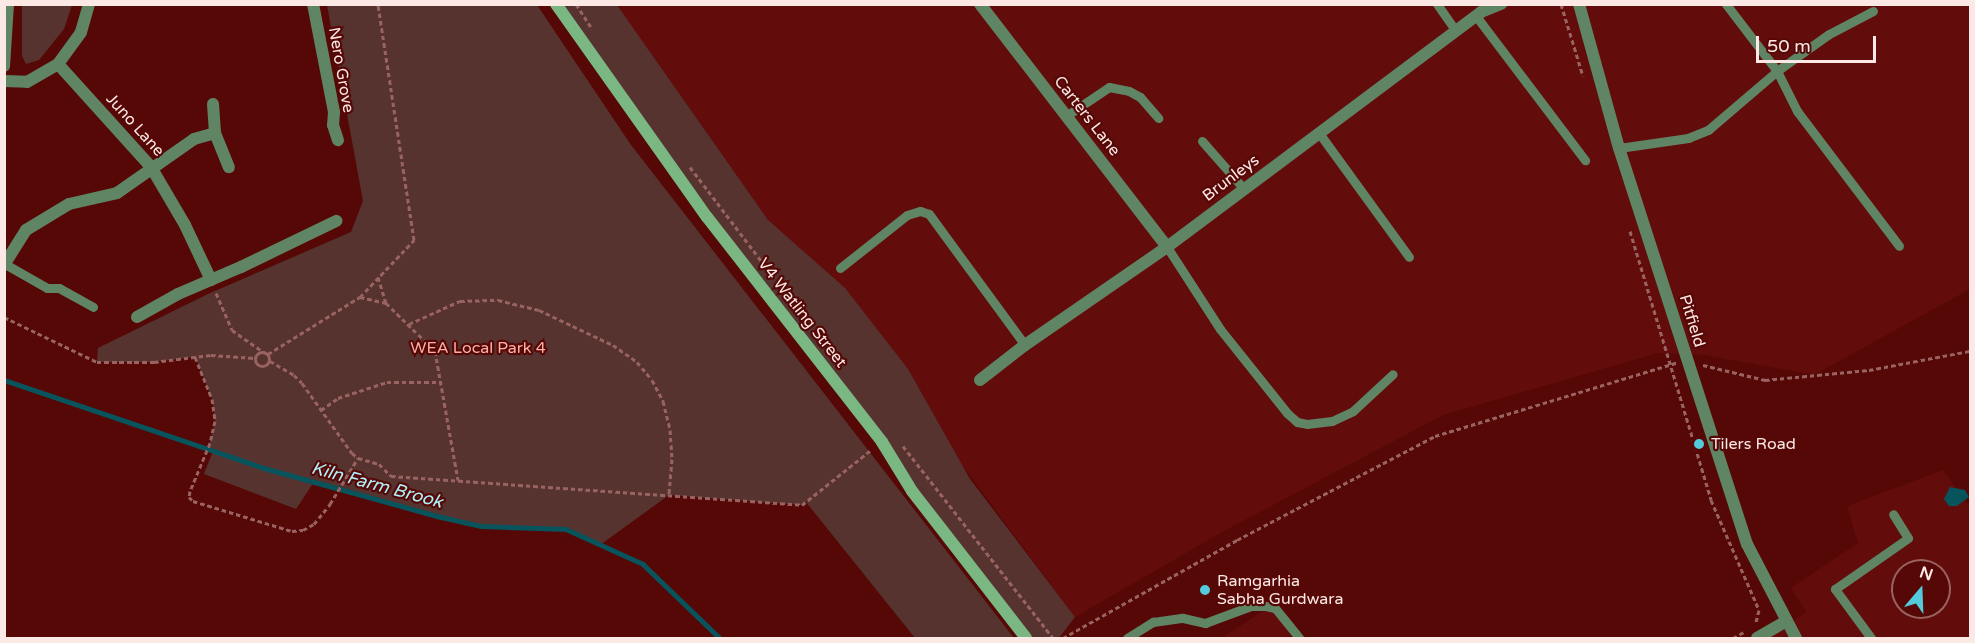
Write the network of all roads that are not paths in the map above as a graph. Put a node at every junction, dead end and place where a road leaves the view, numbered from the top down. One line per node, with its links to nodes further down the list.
1 (8, 4): 14 (street)
2 (89, 4): 13 (street)
3 (313, 4): 22 (street, Nero Grove)
4 (556, 4): 43 (street, V4 Watling Street)
5 (980, 4): 18 (street, Carters Lane)
6 (1437, 4): 12 (lane)
7 (1501, 4): 11 (street, Brunleys)
8 (1579, 4): 24 (street, Pitfield)
9 (1726, 4): 15 (lane)
10 (1874, 11): 15 (lane)
11 (1476, 16): 12 (street, Brunleys); 25 (lane)
12 (1456, 31): 21 (street, Brunleys)
13 (58, 64): 16 (street); 26 (street, Juno Lane)
14 (4, 66)
15 (1777, 70): 24 (lane); 30 (lane)
16 (4, 81)
17 (213, 104): 20 (street)
18 (1066, 116): 19 (lane); 31 (street, Carters Lane)
19 (1158, 118)
20 (215, 133): 26 (street); 27 (street)
21 (1319, 133): 28 (street, Brunleys); 32 (lane)
22 (338, 140)
23 (1202, 141): 28 (lane)
24 (1619, 148): 42 (street, Pitfield)
25 (1585, 160)
26 (151, 167): 33 (street); 35 (street, Juno Lane)
27 (229, 167)
28 (1244, 189): 31 (street, Brunleys)
29 (336, 221): 35 (street)
30 (1899, 246)
31 (1167, 247): 38 (street, Brunleys); 39 (lane)
32 (1409, 257)
33 (6, 261): 36 (lane)
34 (840, 268): 38 (lane)
35 (211, 280): 37 (street)
36 (93, 307)
37 (137, 317)
38 (1025, 345): 40 (street, Brunleys)
39 (1393, 374)
40 (980, 380)
41 (1893, 514): 48 (lane)
42 (1786, 621): 46 (street); 47 (street, Pitfield)
43 (1026, 639)
44 (1127, 639): 45 (lane)
45 (1299, 639)
46 (1757, 639)
47 (1796, 639)
48 (1871, 639)

